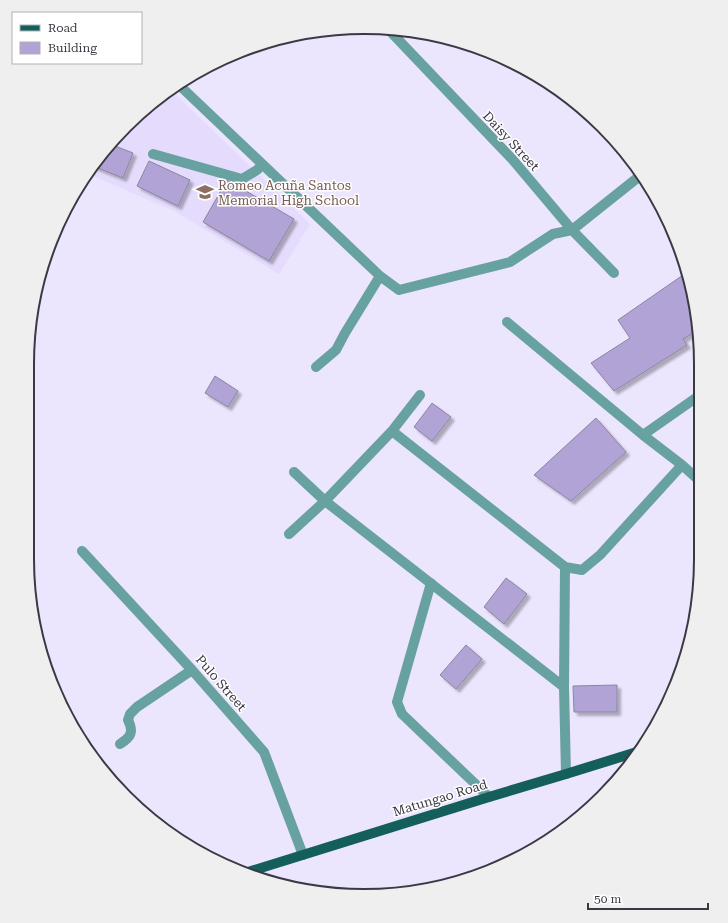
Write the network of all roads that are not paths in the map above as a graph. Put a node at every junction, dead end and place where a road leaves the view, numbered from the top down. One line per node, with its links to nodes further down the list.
1 (394, 36): 6 (street, Daisy Street)
2 (183, 89): 4 (street)
3 (153, 154): 4 (street)
4 (262, 165): 8 (street)
5 (636, 179): 6 (street)
6 (572, 230): 7 (street, Daisy Street); 8 (street)
7 (614, 273)
8 (380, 276): 10 (street)
9 (507, 322): 14 (street)
10 (316, 368)
11 (420, 395): 13 (street)
12 (694, 399): 14 (street)
13 (392, 431): 18 (street); 21 (street)
14 (643, 435): 15 (street)
15 (682, 465): 17 (street); 21 (street)
16 (294, 472): 18 (street)
17 (694, 476)
18 (325, 501): 19 (street); 22 (street)
19 (289, 534)
20 (82, 550): 23 (street, Pulo Street)
21 (565, 567): 24 (street)
22 (431, 583): 24 (street); 28 (street)
23 (192, 670): 25 (street); 29 (street, Pulo Street)
24 (564, 687): 27 (street)
25 (120, 744)
26 (630, 754): 27 (main road, Matungao Road)
27 (566, 774): 28 (main road, Matungao Road)
28 (489, 797): 29 (main road, Matungao Road)
29 (303, 855): 30 (main road, Matungao Road)
30 (255, 870)

